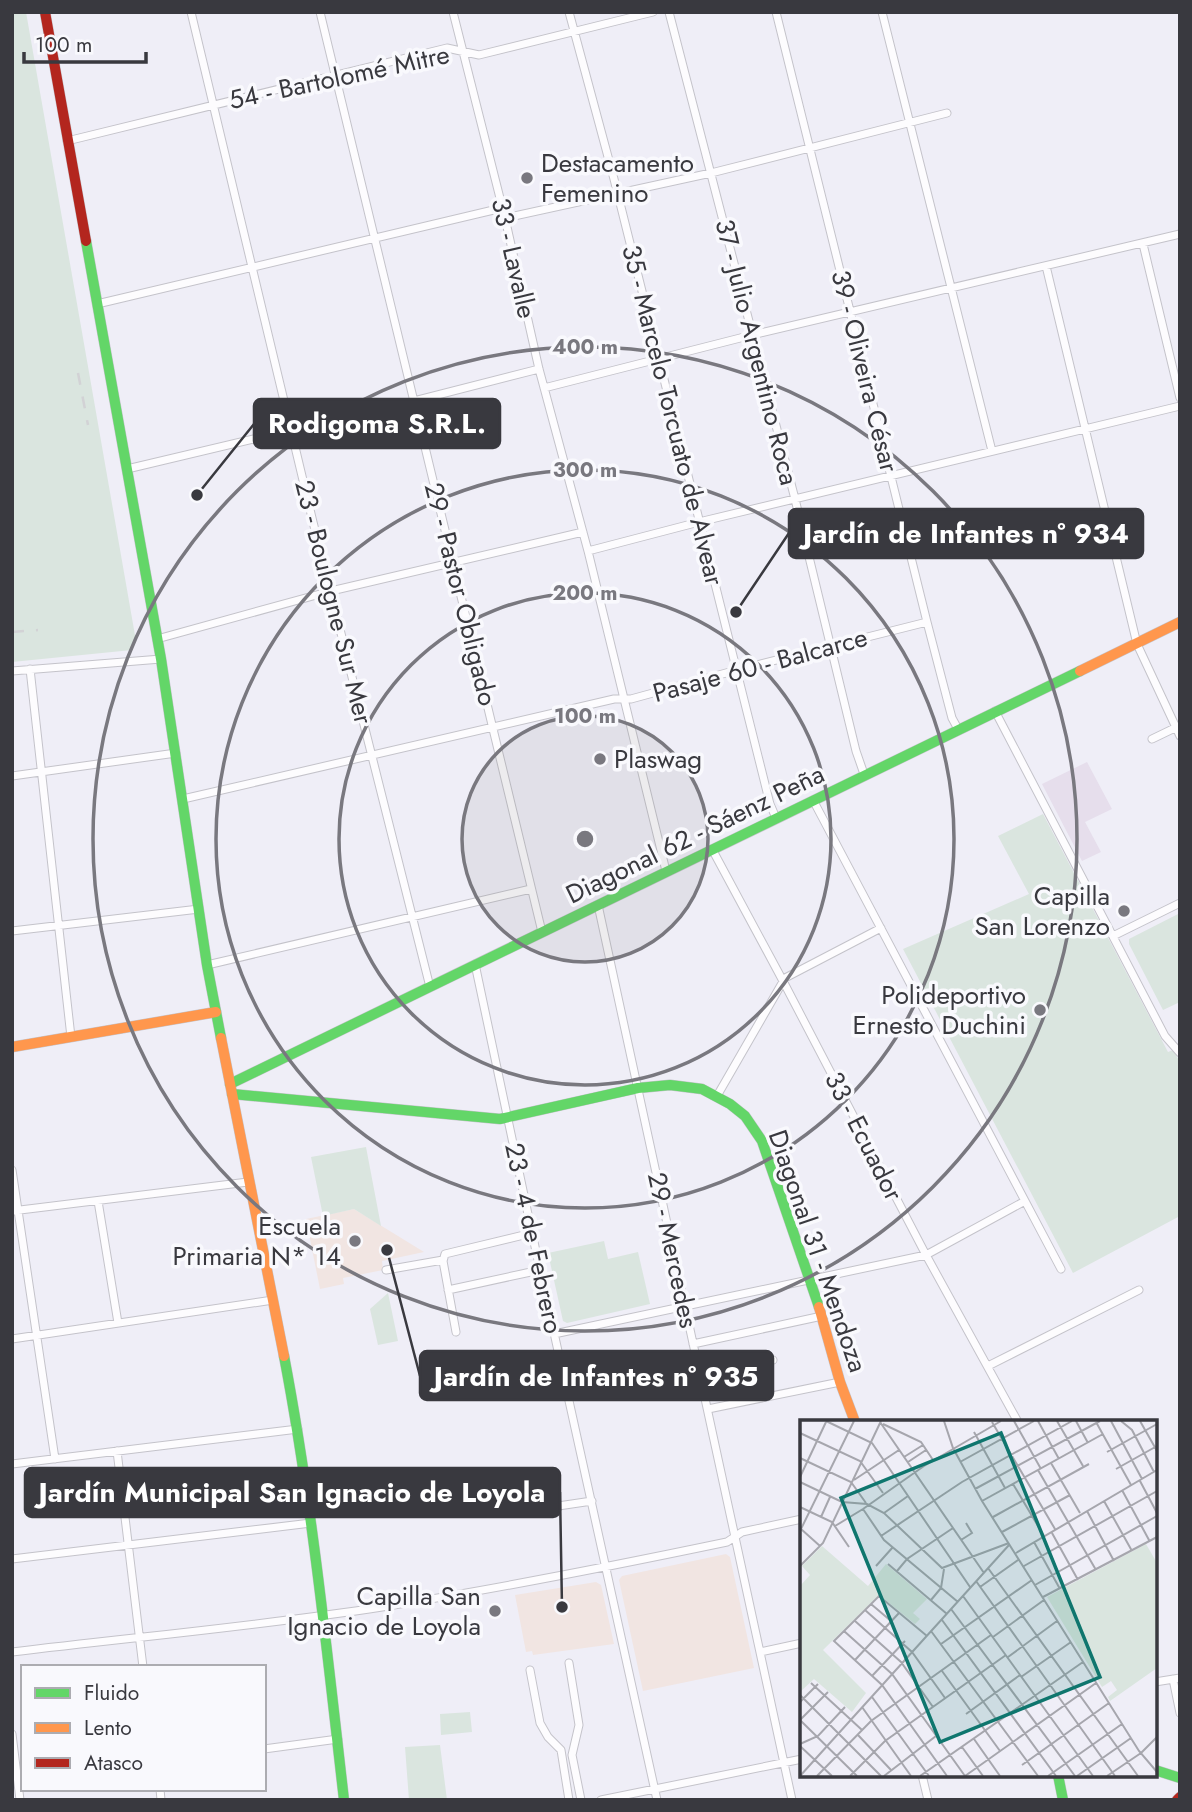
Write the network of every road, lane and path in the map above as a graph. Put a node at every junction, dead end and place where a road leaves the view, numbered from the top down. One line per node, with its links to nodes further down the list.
1 (45, 12): 16 (main road)
2 (191, 12): 13 (street, 23 - Boulogne Sur Mer)
3 (320, 12): 12 (street, 29 - Pastor Obligado)
4 (453, 12): 11 (street, 33 - Lavalle)
5 (569, 12): 10 (street, 35 - Marcelo Torcuato de Alvear)
6 (653, 12): 10 (street, 54 - Bartolomé Mitre)
7 (669, 12): 18 (street, 37 - Julio Argentino Roca)
8 (776, 12): 17 (street, 39 - Oliveira César)
9 (883, 12): 15 (street)
10 (575, 31): 11 (street, 54 - Bartolomé Mitre); 19 (street, 35 - Marcelo Torcuato de Alvear)
11 (463, 52): 12 (street, 54 - Bartolomé Mitre); 20 (street, 33 - Lavalle)
12 (335, 75): 13 (street, 54 - Bartolomé Mitre); 23 (street, 29 - Pastor Obligado)
13 (213, 104): 16 (street, 54 - Bartolomé Mitre); 26 (street, 23 - Boulogne Sur Mer)
14 (947, 113): 15 (street)
15 (911, 123): 17 (street); 27 (street)
16 (67, 141): 28 (main road)
17 (810, 149): 18 (street); 29 (street, 39 - Oliveira César)
18 (711, 173): 19 (street); 30 (street, 37 - Julio Argentino Roca)
19 (618, 194): 21 (street); 31 (street, 35 - Marcelo Torcuato de Alvear)
20 (502, 208): 21 (street, 33 - Lavalle); 23 (street)
21 (505, 218): 32 (street, 33 - Lavalle)
22 (1180, 234): 24 (street)
23 (375, 240): 26 (street); 35 (street, 29 - Pastor Obligado)
24 (1143, 244): 25 (street); 34 (street)
25 (1046, 266): 27 (street); 37 (street)
26 (253, 267): 28 (street); 38 (street, 23 - Boulogne Sur Mer)
27 (952, 288): 29 (street); 39 (street)
28 (97, 304): 40 (main road)
29 (850, 311): 30 (street); 41 (street, 39 - Oliveira César)
30 (752, 335): 31 (street); 42 (street, 37 - Julio Argentino Roca)
31 (658, 358): 33 (street); 43 (street, 35 - Marcelo Torcuato de Alvear)
32 (539, 369): 33 (street, 33 - Lavalle); 35 (street)
33 (544, 388): 44 (street, 33 - Lavalle)
34 (1180, 398)
35 (414, 401): 38 (street); 46 (street, 29 - Pastor Obligado)
36 (1180, 406): 37 (street)
37 (1085, 428): 39 (street); 51 (street)
38 (292, 430): 40 (street); 47 (street, 23 - Boulogne Sur Mer)
39 (992, 451): 41 (street)
40 (127, 469): 50 (main road)
41 (891, 475): 42 (street); 48 (street, 39 - Oliveira César)
42 (795, 499): 43 (street); 52 (street, 37 - Julio Argentino Roca)
43 (699, 522): 45 (street); 55 (street, 35 - Marcelo Torcuato de Alvear)
44 (583, 532): 45 (street, 33 - Lavalle); 46 (street)
45 (588, 551): 57 (street, 33 - Lavalle)
46 (453, 563): 47 (street); 59 (street, 29 - Pastor Obligado)
47 (331, 591): 50 (street); 65 (street, 23 - Boulogne Sur Mer)
48 (927, 622): 52 (street, Pasaje 60 - Balcarce); 61 (street, 39 - Oliveira César)
49 (1180, 622): 51 (main road, Diagonal 62 - Sáenz Peña)
50 (157, 639): 53 (main road)
51 (1136, 644): 58 (main road, Diagonal 62 - Sáenz Peña); 60 (street)
52 (831, 646): 55 (street, Pasaje 60 - Balcarce); 67 (street, 37 - Julio Argentino Roca)
53 (161, 659): 54 (street); 64 (main road)
54 (30, 669): 56 (street); 66 (street)
55 (737, 670): 57 (street, Pasaje 60 - Balcarce); 71 (street, 35 - Marcelo Torcuato de Alvear)
56 (12, 671)
57 (624, 699): 59 (street, Pasaje 60 - Balcarce); 73 (street, 33 - Lavalle)
58 (995, 711): 61 (main road, Diagonal 62 - Sáenz Peña); 83 (street)
59 (493, 726): 65 (street, Pasaje 60 - Balcarce); 74 (street, 29 - Pastor Obligado)
60 (1178, 726): 62 (street); 63 (street)
61 (958, 729): 67 (main road, Diagonal 62 - Sáenz Peña)
62 (1180, 736)
63 (1152, 739)
64 (176, 753): 66 (street); 69 (main road)
65 (371, 755): 69 (street, Pasaje 60 - Balcarce); 78 (street, 23 - Boulogne Sur Mer)
66 (42, 772): 68 (street); 79 (street)
67 (864, 774): 70 (main road, Diagonal 62 - Sáenz Peña)
68 (12, 776)
69 (183, 799): 77 (main road)
70 (813, 800): 71 (main road, Diagonal 62 - Sáenz Peña); 80 (street)
71 (776, 818): 72 (main road, Diagonal 62 - Sáenz Peña)
72 (712, 849): 73 (main road, Diagonal 62 - Sáenz Peña); 86 (street, 33 - Ecuador)
73 (666, 871): 76 (main road, Diagonal 62 - Sáenz Peña)
74 (531, 889): 78 (street); 82 (street, 29 - Pastor Obligado)
75 (1180, 903): 83 (street)
76 (598, 905): 82 (main road, Diagonal 62 - Sáenz Peña); 92 (street, 29 - Mercedes)
77 (199, 909): 79 (street); 85 (main road)
78 (412, 918): 85 (street); 87 (street, 23 - Boulogne Sur Mer)
79 (58, 926): 81 (street); 89 (street)
80 (881, 928): 86 (street); 99 (street)
81 (12, 931)
82 (542, 932): 84 (main road, Diagonal 62 - Sáenz Peña)
83 (1113, 936): 91 (street)
84 (475, 964): 87 (main road, Diagonal 62 - Sáenz Peña); 95 (street, 23 - 4 de Febrero)
85 (207, 965): 88 (main road)
86 (783, 981): 94 (street); 102 (street, 33 - Ecuador)
87 (430, 987): 93 (main road, Diagonal 62 - Sáenz Peña)
88 (216, 1012): 89 (main road); 93 (main road)
89 (71, 1037): 90 (main road)
90 (12, 1047)
91 (1180, 1053)
92 (638, 1088): 94 (main road, Diagonal 31 - Mendoza); 95 (main road, Diagonal 31 - Mendoza); 111 (street, 29 - Mercedes)
93 (231, 1089): 95 (main road, Diagonal 31 - Mendoza); 97 (main road)
94 (717, 1096): 107 (main road, Diagonal 31 - Mendoza)
95 (509, 1119): 101 (street, 23 - 4 de Febrero)
96 (12, 1170): 100 (street)
97 (248, 1182): 98 (street); 110 (main road)
98 (98, 1201): 100 (street); 113 (street)
99 (1025, 1201): 102 (street); 104 (street)
100 (15, 1211): 116 (street)
101 (532, 1233): 103 (street); 106 (street, 23 - 4 de Febrero)
102 (926, 1255): 107 (street); 120 (street, 33 - Ecuador)
103 (443, 1259): 105 (street); 108 (street)
104 (1061, 1269)
105 (386, 1270)
106 (540, 1270): 108 (street); 115 (street, 23 - 4 de Febrero)
107 (811, 1280): 111 (street); 112 (main road, Diagonal 31 - Mendoza)
108 (448, 1290): 114 (street)
109 (1139, 1290): 120 (street)
110 (273, 1300): 113 (street); 126 (main road)
111 (685, 1306): 115 (street); 118 (street, 29 - Mercedes)
112 (822, 1316): 118 (street); 122 (main road, Diagonal 31 - Mendoza)
113 (118, 1323): 116 (street)
114 (456, 1332)
115 (554, 1334): 130 (street, 23 - 4 de Febrero)
116 (38, 1335): 117 (street); 128 (street)
117 (12, 1339)
118 (693, 1344): 121 (street, 29 - Mercedes)
119 (773, 1360): 121 (street)
120 (988, 1366): 125 (street, 33 - Ecuador)
121 (699, 1375): 123 (street, 29 - Mercedes)
122 (840, 1382): 123 (street); 124 (main road, Diagonal 31 - Mendoza)
123 (708, 1409): 134 (street, 29 - Mercedes)
124 (854, 1420)
125 (1017, 1420)
126 (298, 1429): 127 (street); 133 (main road)
127 (117, 1451): 128 (street); 135 (street)
128 (55, 1459): 129 (street)
129 (12, 1464)
130 (592, 1501): 131 (street); 137 (street, 23 - 4 de Febrero)
131 (538, 1509)
132 (800, 1519): 134 (street)
133 (311, 1522): 135 (street); 138 (main road)
134 (735, 1537): 137 (street); 142 (street, 29 - Mercedes)
135 (128, 1545): 136 (street); 139 (street)
136 (12, 1559)
137 (607, 1567): 138 (street); 159 (street, 23 - 4 de Febrero)
138 (323, 1614): 139 (street); 150 (main road)
139 (139, 1636): 141 (street); 144 (street)
140 (800, 1643): 142 (street)
141 (12, 1652)
142 (760, 1652): 153 (street, 29 - Mercedes)
143 (569, 1663): 163 (street)
144 (144, 1665)
145 (530, 1670): 162 (street)
146 (1176, 1679): 147 (street); 148 (street)
147 (1157, 1682)
148 (1180, 1713)
149 (12, 1734): 158 (street)
150 (338, 1739): 151 (street); 161 (main road)
151 (266, 1749)
152 (800, 1759): 153 (street)
153 (784, 1763): 159 (street); 166 (street, 29 - Mercedes)
154 (1157, 1771): 157 (main road)
155 (922, 1777): 167 (street)
156 (1058, 1777): 168 (main road)
157 (1180, 1778)
158 (18, 1781): 160 (street)
159 (655, 1789): 164 (street); 165 (street, 23 - 4 de Febrero)
160 (20, 1800)
161 (344, 1800)
162 (569, 1800)
163 (581, 1800)
164 (601, 1800)
165 (657, 1800)
166 (792, 1800)
167 (928, 1800)
168 (1063, 1800)

